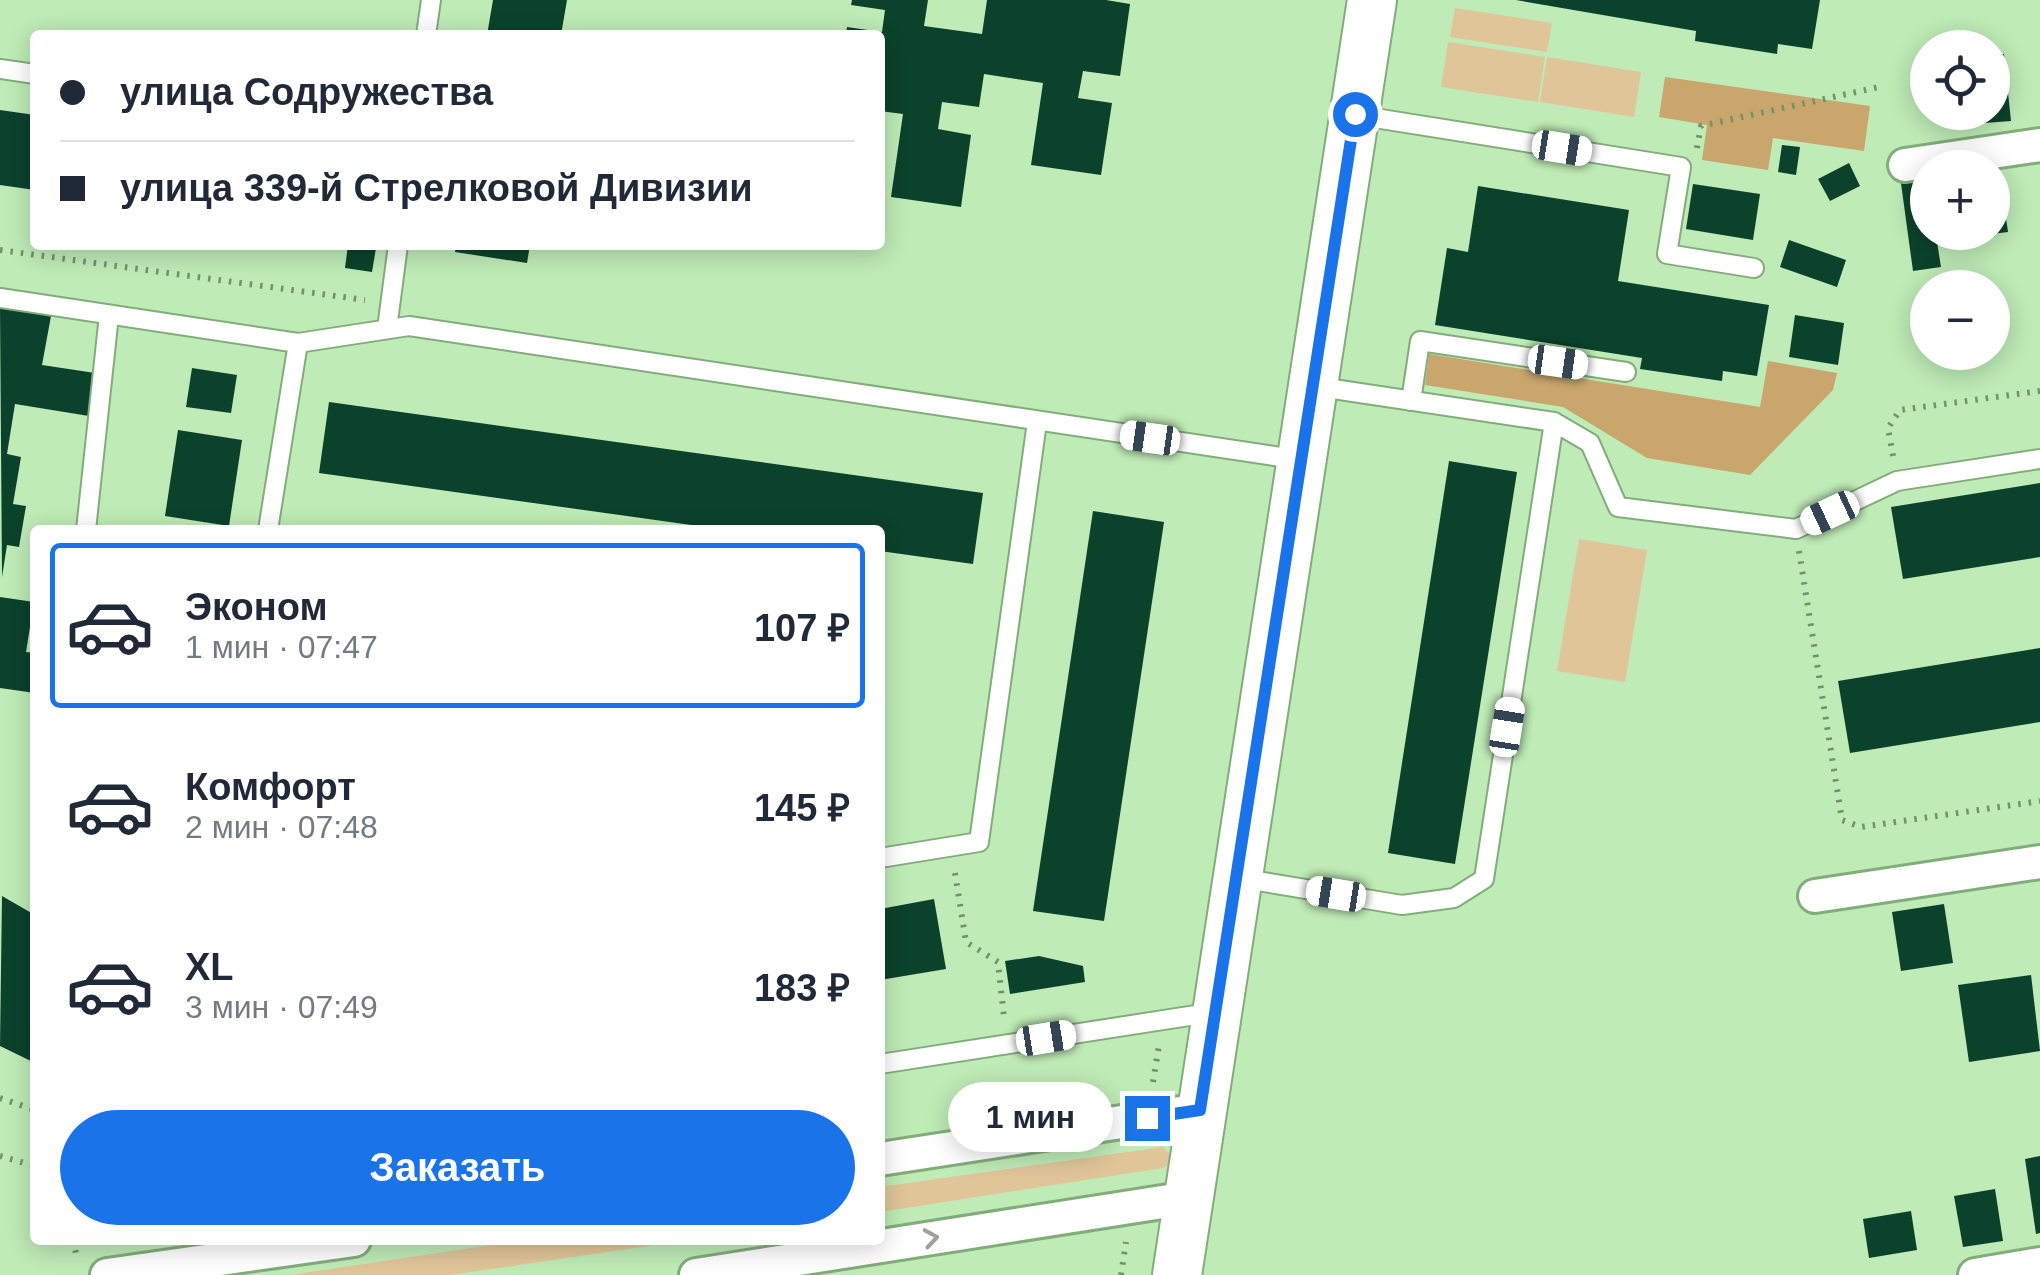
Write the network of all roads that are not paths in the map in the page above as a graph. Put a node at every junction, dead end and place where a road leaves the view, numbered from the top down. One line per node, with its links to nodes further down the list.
1 (431, 0): 3 (lane)
2 (1372, 0): 6 (street)
3 (427, 30)
4 (0, 68): 5 (lane)
5 (30, 73)
6 (1355, 114): 10 (lane); 16 (street)
7 (2040, 145): 8 (street)
8 (1905, 165)
9 (397, 250): 13 (lane)
10 (1754, 268)
11 (0, 298): 12 (lane)
12 (109, 315): 14 (lane); 22 (lane)
13 (388, 329): 14 (lane); 18 (lane)
14 (298, 344): 23 (lane)
15 (1626, 372): 17 (lane)
16 (1313, 386): 17 (lane); 21 (street)
17 (1411, 400): 19 (lane)
18 (1036, 422): 21 (lane); 24 (lane)
19 (1554, 422): 20 (lane); 26 (lane)
20 (2040, 459)
21 (1302, 460): 26 (street)
22 (87, 525)
23 (269, 525)
24 (885, 857)
25 (2040, 862): 27 (street)
26 (1236, 878): 28 (street)
27 (1814, 896)
28 (1215, 1012): 29 (lane); 30 (street)
29 (885, 1063)
30 (1200, 1110): 31 (street); 32 (street)
31 (885, 1159)
32 (1188, 1198): 36 (street, one-way to 32); 37 (street)
33 (319, 1245): 35 (street)
34 (2040, 1264): 38 (street)
35 (108, 1275)
36 (696, 1275)
37 (1176, 1275)
38 (1975, 1275)

